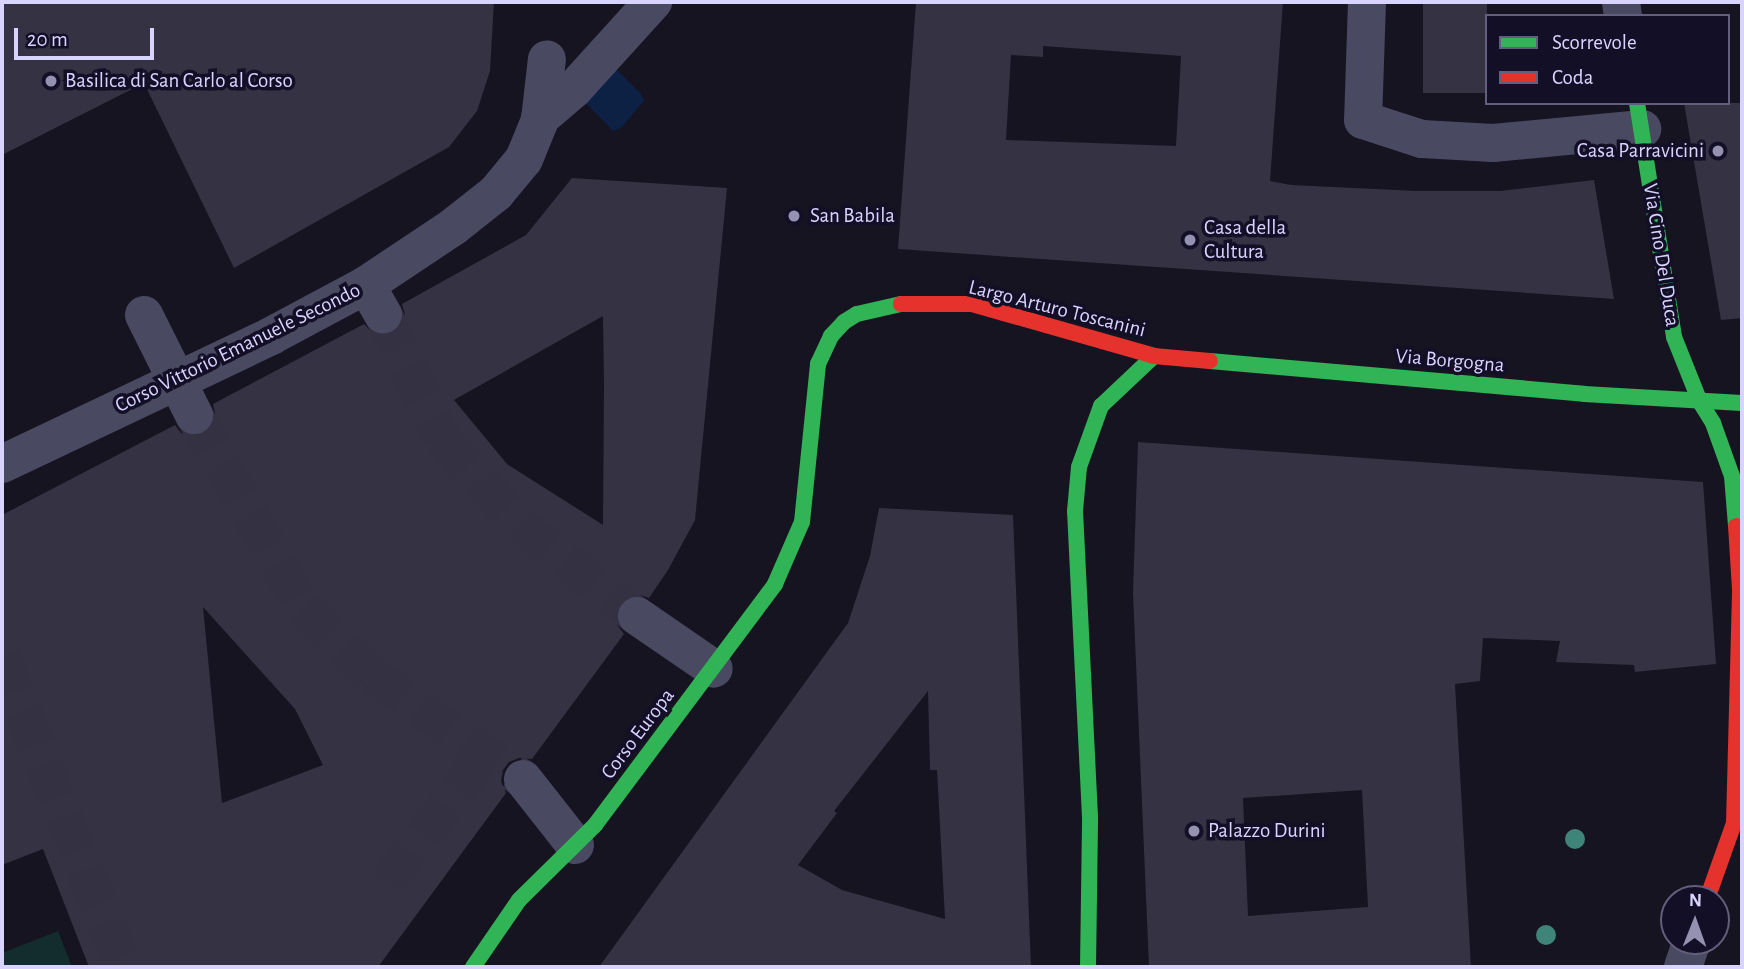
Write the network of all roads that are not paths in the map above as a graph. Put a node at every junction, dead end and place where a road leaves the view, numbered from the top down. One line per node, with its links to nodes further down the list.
1 (653, 2): 5 (street)
2 (1367, 2): 4 (street)
3 (547, 58): 5 (street)
4 (1640, 116): 9 (street, Via Cino Del Duca)
5 (540, 119): 8 (street, Corso Vittorio Emanuele Secondo)
6 (144, 315): 8 (street)
7 (1154, 356): 9 (street, Via Borgogna); 13 (street, Largo Arturo Toscanini); 21 (street, Largo Arturo Toscanini)
8 (177, 379): 11 (street); 12 (street, Corso Vittorio Emanuele Secondo)
9 (1700, 402): 10 (street, Via Borgogna); 17 (street, Via Cino Del Duca)
10 (1742, 403)
11 (194, 415)
12 (2, 464)
13 (804, 505): 15 (street, Corso Europa)
14 (637, 616): 15 (street)
15 (714, 669): 18 (street, Corso Europa)
16 (523, 779): 18 (street)
17 (1738, 825): 19 (street, Via Cino Del Duca)
18 (575, 845): 20 (street, Corso Europa)
19 (1712, 885)
20 (473, 967)
21 (1088, 967)

